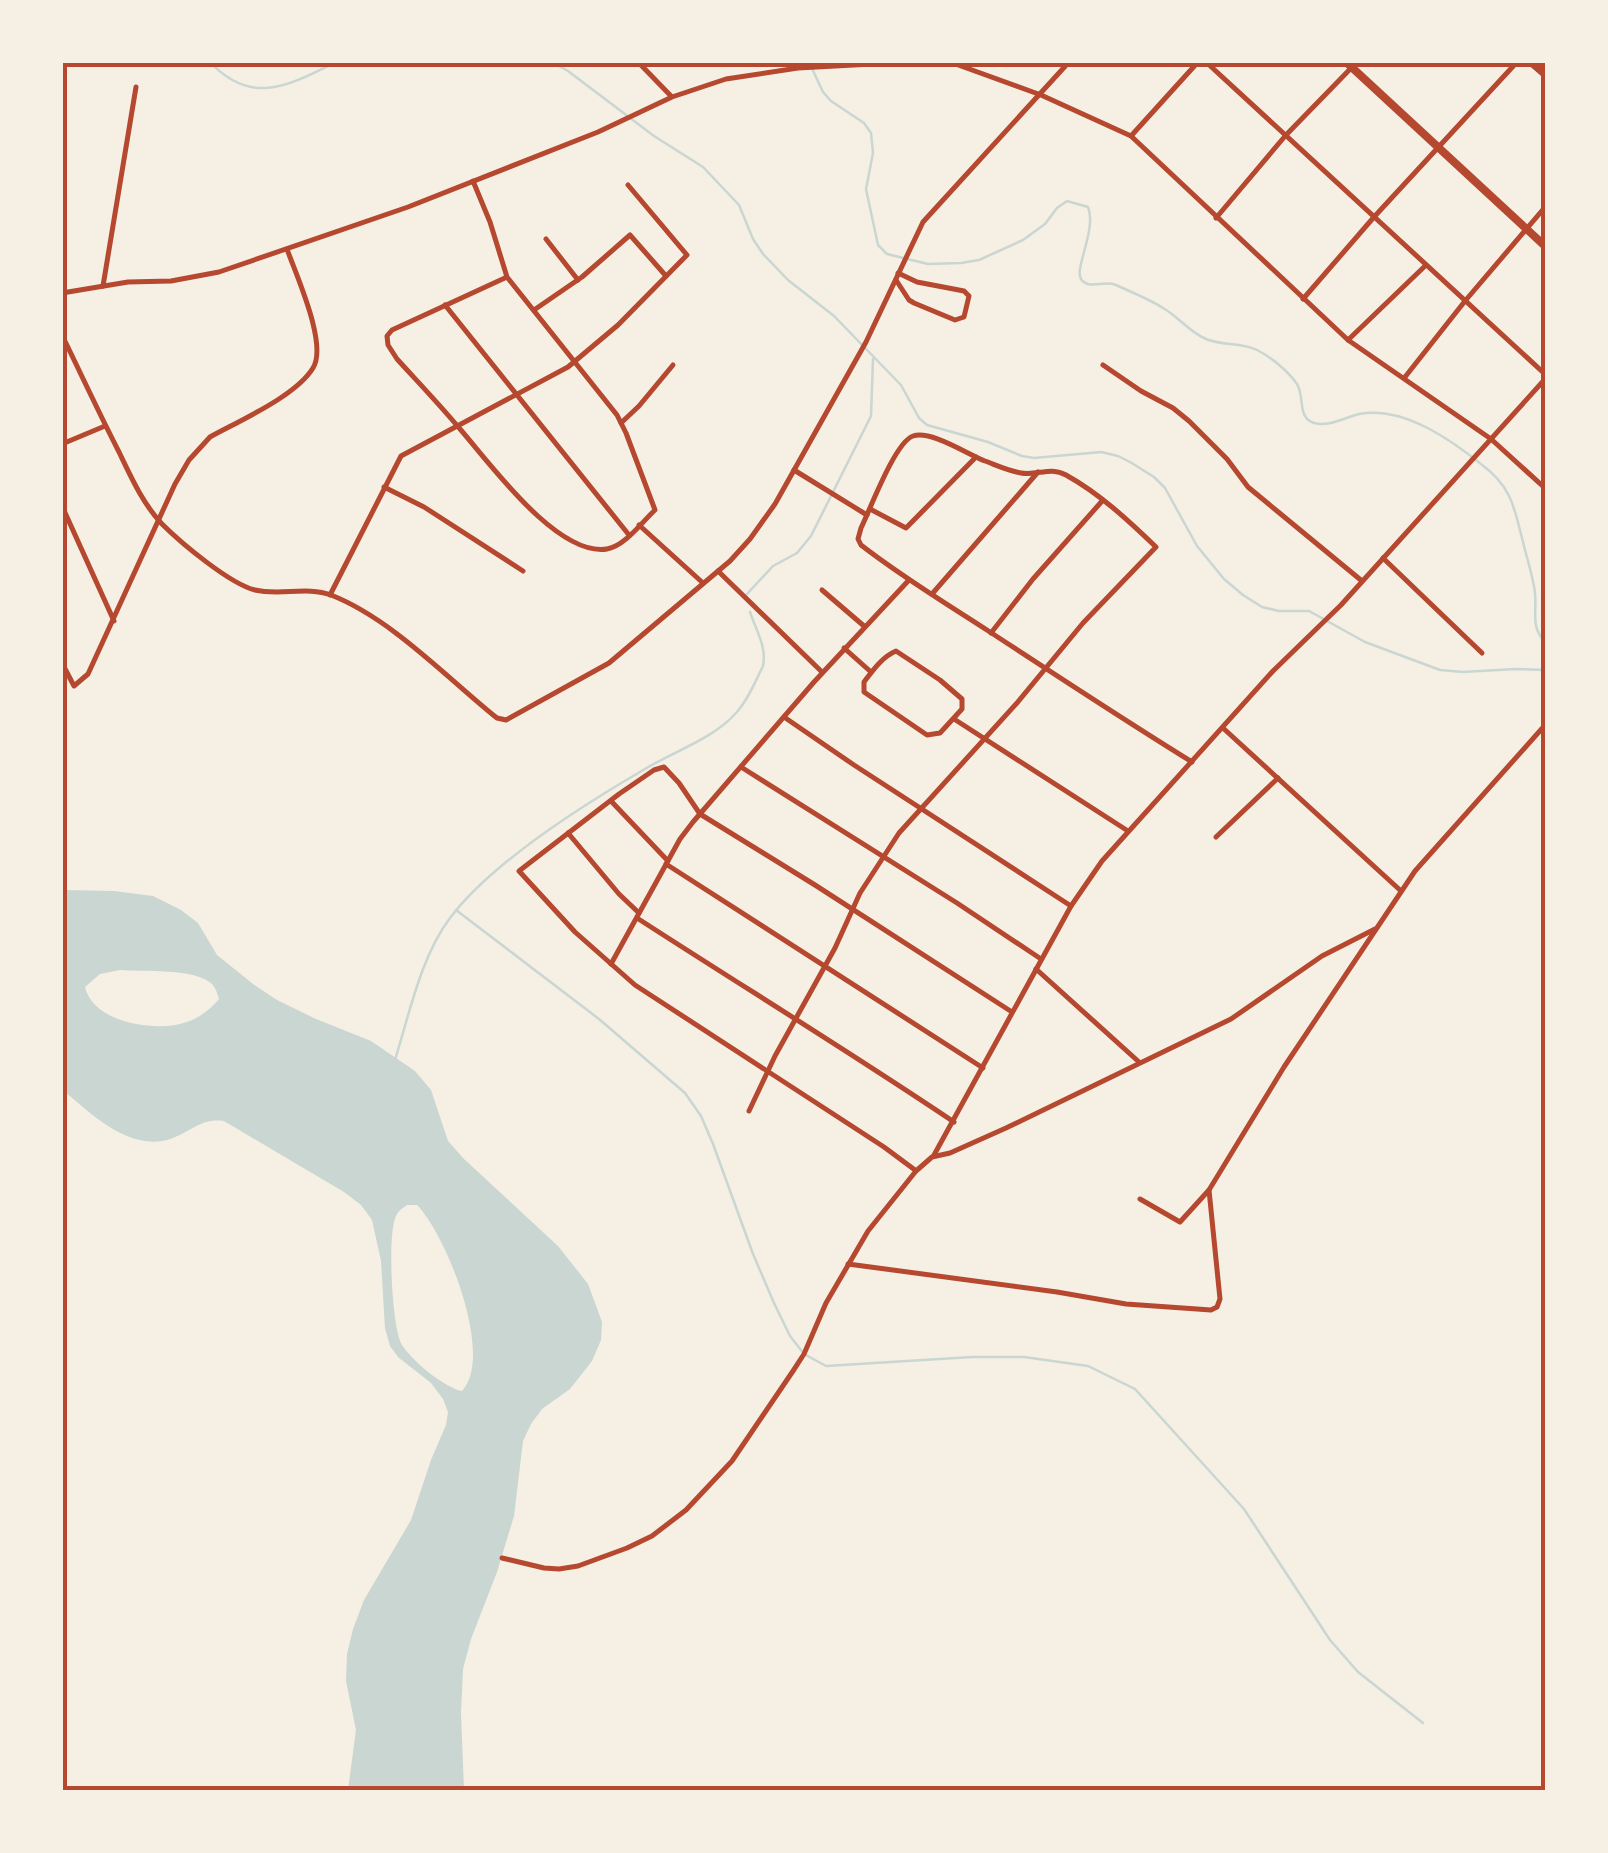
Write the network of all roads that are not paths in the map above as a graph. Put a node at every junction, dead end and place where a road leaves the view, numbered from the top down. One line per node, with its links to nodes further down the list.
1 (638, 62): 13 (street)
2 (909, 62): 13 (street)
3 (950, 62): 12 (street)
4 (1069, 62): 12 (street)
5 (1198, 62): 15 (street)
6 (1206, 62): 14 (street)
7 (1516, 62): 16 (street)
8 (1531, 62): 10 (main road)
9 (1352, 64): 14 (street); 16 (main road)
10 (1546, 75)
11 (136, 87): 31 (street)
12 (1041, 95): 15 (street); 28 (street)
13 (672, 97): 17 (street)
14 (1286, 135): 20 (street); 21 (street)
15 (1130, 136): 21 (street)
16 (1438, 149): 20 (street); 22 (main road)
17 (473, 180): 25 (street); 29 (street)
18 (628, 185): 27 (street)
19 (1546, 206): 22 (street)
20 (1374, 217): 26 (street); 33 (street)
21 (1216, 218): 33 (street)
22 (1526, 229): 24 (main road); 34 (street)
23 (546, 239): 30 (street)
24 (1546, 247)
25 (288, 248): 31 (street); 58 (street)
26 (1426, 265): 34 (street); 38 (street)
27 (666, 276): 30 (street); 39 (street)
28 (897, 276): 28 (street); 51 (street)
29 (507, 278): 35 (street); 36 (street)
30 (578, 280): 36 (street)
31 (103, 286): 32 (street)
32 (62, 294)
33 (1303, 299): 38 (street)
34 (1465, 301): 42 (street); 43 (street)
35 (445, 305): 44 (street); 47 (street)
36 (533, 310): 39 (street)
37 (62, 335): 46 (street)
38 (1348, 340): 43 (street)
39 (576, 362): 44 (street); 45 (street)
40 (673, 364): 45 (street)
41 (1103, 365): 65 (street)
42 (1546, 376): 48 (street)
43 (1405, 377): 48 (street)
44 (517, 395): 47 (street); 60 (street)
45 (621, 423): 59 (street)
46 (106, 426): 49 (street); 58 (street)
47 (457, 426): 53 (street); 60 (street)
48 (1491, 439): 54 (street); 61 (street)
49 (62, 444)
50 (976, 457): 52 (street); 57 (street); 57 (street)
51 (794, 470): 57 (street); 63 (street)
52 (1039, 471): 55 (street); 68 (street)
53 (384, 487): 62 (street); 69 (street)
54 (1546, 489)
55 (1103, 500): 72 (street); 76 (street)
56 (62, 506): 70 (street)
57 (869, 512): 64 (street)
58 (160, 521): 69 (street); 70 (street)
59 (639, 525): 60 (street); 66 (street)
60 (629, 535)
61 (1382, 558): 65 (street); 74 (street)
62 (523, 571)
63 (718, 571): 66 (street); 77 (street)
64 (909, 580): 68 (street); 71 (street)
65 (1362, 581): 82 (street)
66 (703, 583): 69 (street)
67 (822, 590): 71 (street)
68 (932, 594): 72 (street)
69 (330, 595)
70 (114, 621): 75 (street)
71 (864, 626): 73 (street)
72 (991, 632): 76 (street)
73 (844, 648): 77 (street); 78 (street)
74 (1482, 654)
75 (64, 667)
76 (1044, 668): 83 (street); 84 (street)
77 (822, 672): 79 (street)
78 (871, 672): 80 (street); 80 (street)
79 (784, 717): 85 (street); 88 (street)
80 (954, 719): 83 (street)
81 (1546, 724): 95 (street)
82 (1223, 728): 84 (street); 86 (street)
83 (984, 739): 88 (street); 91 (street)
84 (1192, 762): 91 (street)
85 (741, 767): 89 (street); 93 (street)
86 (1278, 778): 92 (street); 95 (street)
87 (611, 800): 89 (street); 90 (street); 94 (street)
88 (920, 808): 93 (street); 96 (street)
89 (700, 814): 94 (street); 97 (street)
90 (568, 832): 98 (street); 101 (street)
91 (1129, 832): 96 (street)
92 (1216, 837)
93 (883, 856): 97 (street); 100 (street)
94 (667, 862): 98 (street); 102 (street)
95 (1401, 891): 99 (street)
96 (1071, 906): 100 (street)
97 (853, 910): 102 (street); 104 (street)
98 (638, 915): 101 (street); 105 (street)
99 (1375, 928): 106 (street); 113 (street)
100 (1042, 958): 103 (street)
101 (611, 964): 108 (street)
102 (825, 966): 105 (street); 107 (street)
103 (1036, 969): 104 (street); 106 (street)
104 (1012, 1012): 107 (street)
105 (795, 1020): 108 (street); 110 (street)
106 (1139, 1062): 111 (street)
107 (983, 1068): 110 (street)
108 (767, 1072): 109 (street); 112 (street)
109 (749, 1111)
110 (954, 1122): 111 (street)
111 (932, 1157): 112 (street)
112 (916, 1171): 115 (street)
113 (1209, 1190): 114 (street); 115 (street)
114 (1140, 1199)
115 (848, 1264): 116 (street)
116 (502, 1558)

